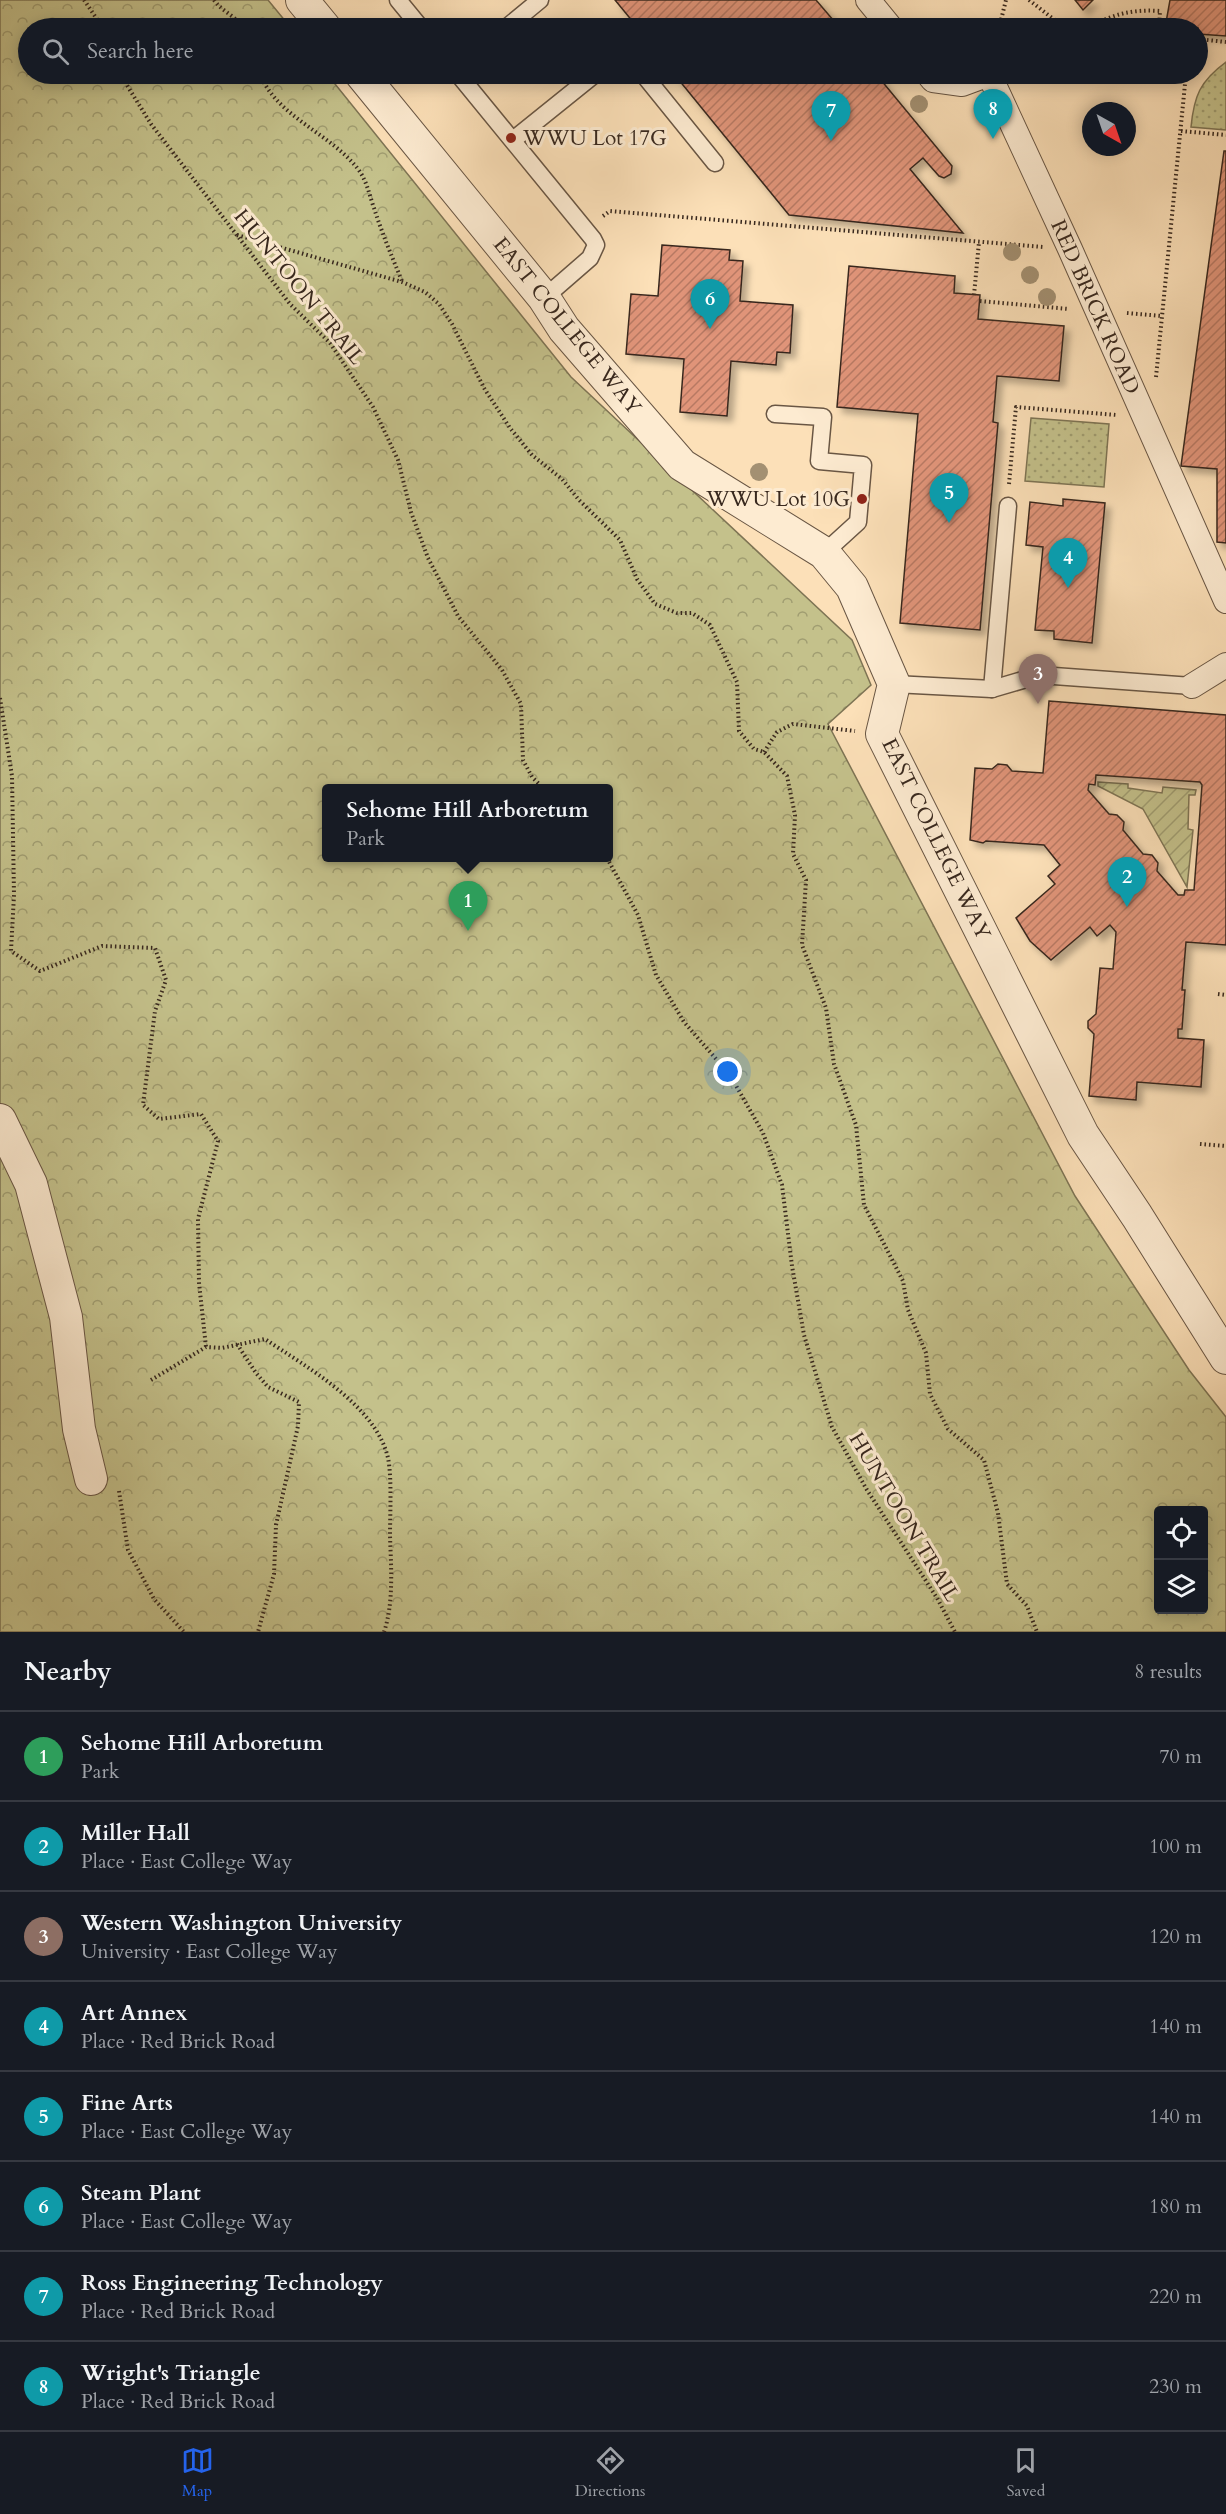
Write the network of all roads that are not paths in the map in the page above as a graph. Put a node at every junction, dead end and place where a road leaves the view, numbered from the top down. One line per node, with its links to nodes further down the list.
1 (302, 0): 5 (street)
2 (398, 0): 6 (lane)
3 (540, 0): 7 (lane)
4 (868, 0): 8 (street)
5 (317, 18)
6 (413, 18)
7 (518, 18)
8 (883, 18)
9 (370, 84): 16 (street, EAST COLLEGE WAY)
10 (466, 84): 14 (lane)
11 (583, 84): 14 (lane)
12 (651, 84): 15 (lane)
13 (994, 84): 20 (street, RED BRICK ROAD)
14 (513, 140): 16 (lane)
15 (715, 163)
16 (544, 298): 19 (street, EAST COLLEGE WAY)
17 (775, 414): 19 (lane)
18 (1008, 506): 24 (lane)
19 (824, 553): 22 (street, EAST COLLEGE WAY)
20 (1226, 601)
21 (1226, 665): 23 (street)
22 (894, 684): 24 (lane); 26 (street, EAST COLLEGE WAY)
23 (1192, 686): 24 (lane)
24 (992, 689)
25 (0, 1120): 27 (street)
26 (1226, 1358)
27 (104, 1480)

